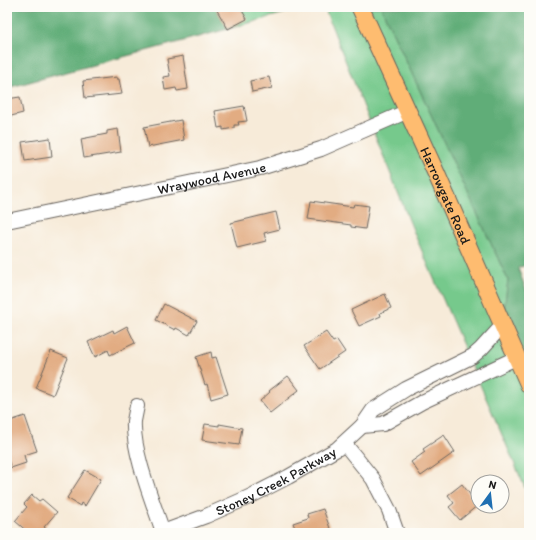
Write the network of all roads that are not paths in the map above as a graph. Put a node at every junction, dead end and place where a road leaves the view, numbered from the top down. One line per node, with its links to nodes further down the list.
1 (360, 7): 2 (main road, Harrowgate Road)
2 (408, 111): 3 (street, Wraywood Avenue); 4 (main road, Harrowgate Road)
3 (7, 221)
4 (502, 326): 5 (main road, Harrowgate Road); 8 (street, Stoney Creek Parkway)
5 (516, 358): 6 (main road, Harrowgate Road); 8 (street)
6 (529, 385)
7 (137, 406): 10 (street)
8 (362, 426): 9 (street, Stoney Creek Parkway)
9 (344, 443): 10 (street, Stoney Creek Parkway); 11 (street)
10 (161, 532)
11 (397, 533)

